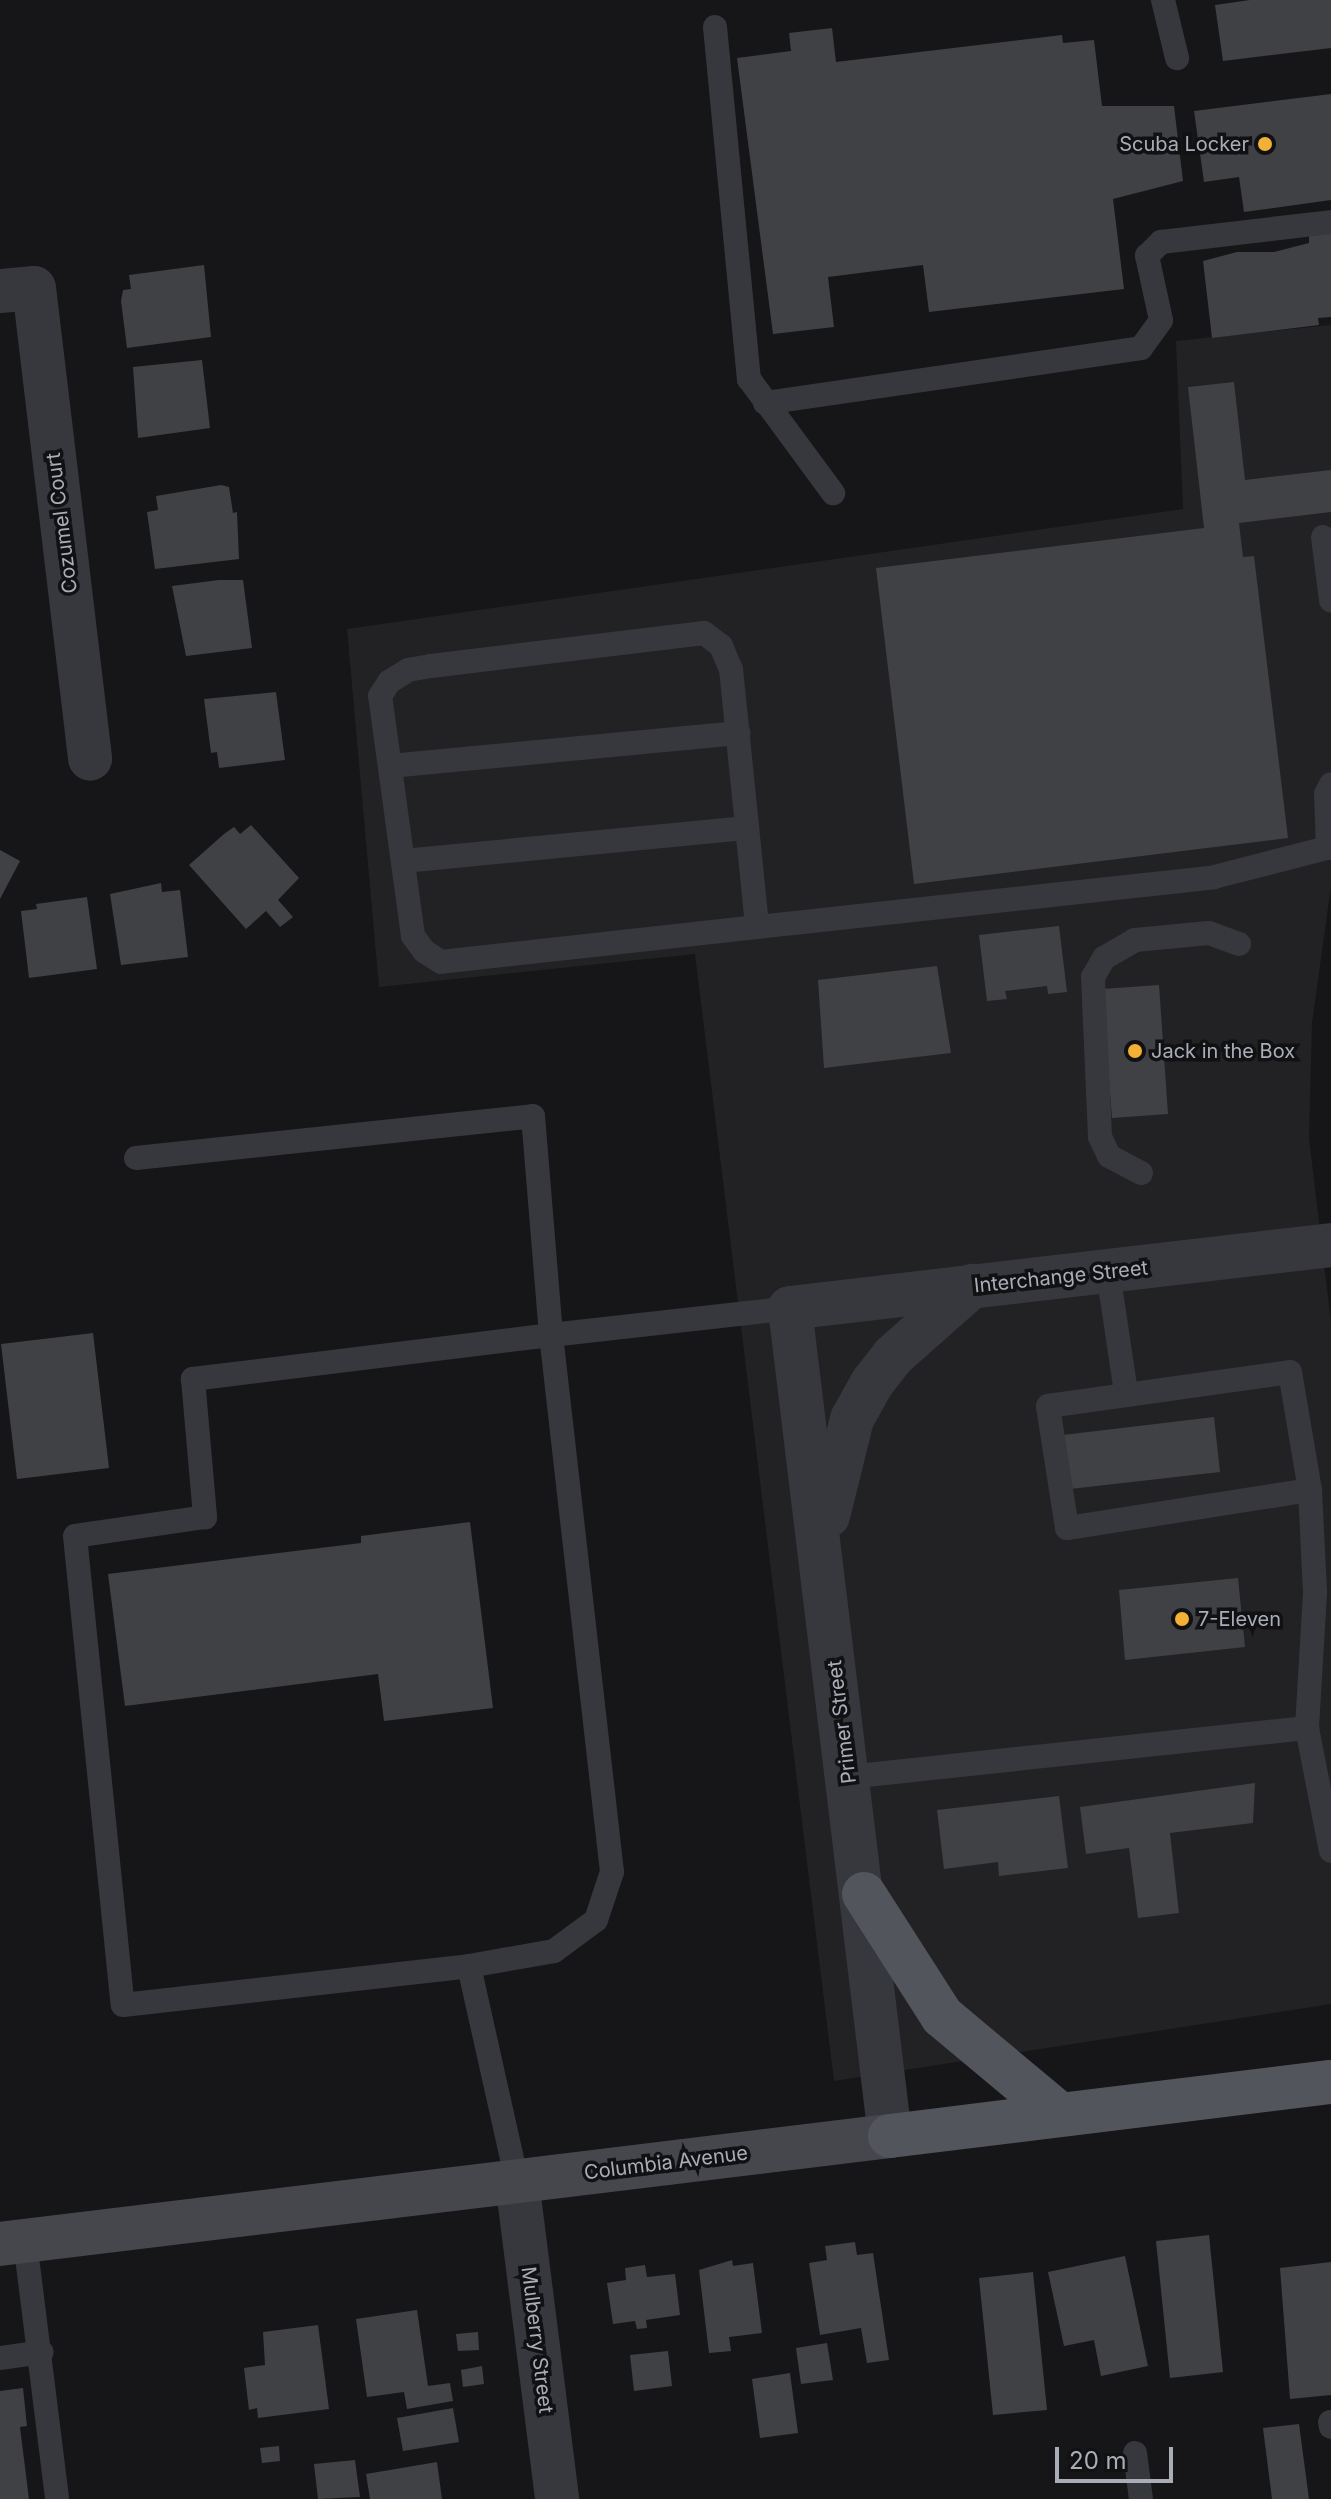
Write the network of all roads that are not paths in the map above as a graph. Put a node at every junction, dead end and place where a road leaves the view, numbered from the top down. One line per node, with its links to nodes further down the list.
1 (1163, 0): 3 (lane)
2 (715, 27): 6 (lane)
3 (1177, 58)
4 (1331, 222): 6 (lane)
5 (17, 290): 11 (street, Cozumel Court)
6 (765, 403): 7 (lane)
7 (833, 493)
8 (1323, 537): 9 (lane)
9 (1331, 600)
10 (738, 733): 12 (lane); 12 (lane); 14 (lane)
11 (90, 759)
12 (390, 766): 16 (lane)
13 (1331, 784): 15 (lane)
14 (747, 828): 16 (lane); 17 (lane)
15 (1329, 847): 17 (lane)
16 (403, 861): 17 (lane)
17 (757, 927)
18 (1239, 944): 20 (lane)
19 (136, 1158): 25 (lane)
20 (1141, 1173)
21 (1331, 1245): 22 (street, Interchange Street)
22 (1108, 1272): 23 (street, Interchange Street); 26 (lane)
23 (972, 1286): 24 (street, Interchange Street); 28 (street)
24 (790, 1308): 25 (lane); 28 (street, Primer Street)
25 (551, 1335): 34 (lane); 34 (lane)
26 (1126, 1392): 27 (lane); 27 (lane)
27 (1310, 1490): 29 (lane)
28 (822, 1545): 31 (street, Primer Street)
29 (1323, 1588): 30 (lane)
30 (1307, 1728): 31 (lane); 32 (lane)
31 (848, 1777): 33 (street, Primer Street)
32 (1331, 1851)
33 (864, 1894): 36 (main road); 37 (street, Primer Street)
34 (469, 1966): 38 (lane)
35 (1331, 2082): 36 (main road, Columbia Avenue)
36 (1057, 2112): 37 (main road, Columbia Avenue)
37 (890, 2136): 38 (main road, Columbia Avenue)
38 (517, 2181): 39 (main road, Columbia Avenue); 44 (street, Mulberry Street)
39 (12, 2242): 40 (lane)
40 (42, 2352): 41 (lane); 43 (lane)
41 (0, 2358)
42 (1135, 2453): 45 (lane)
43 (57, 2499)
44 (557, 2499)
45 (1141, 2499)

